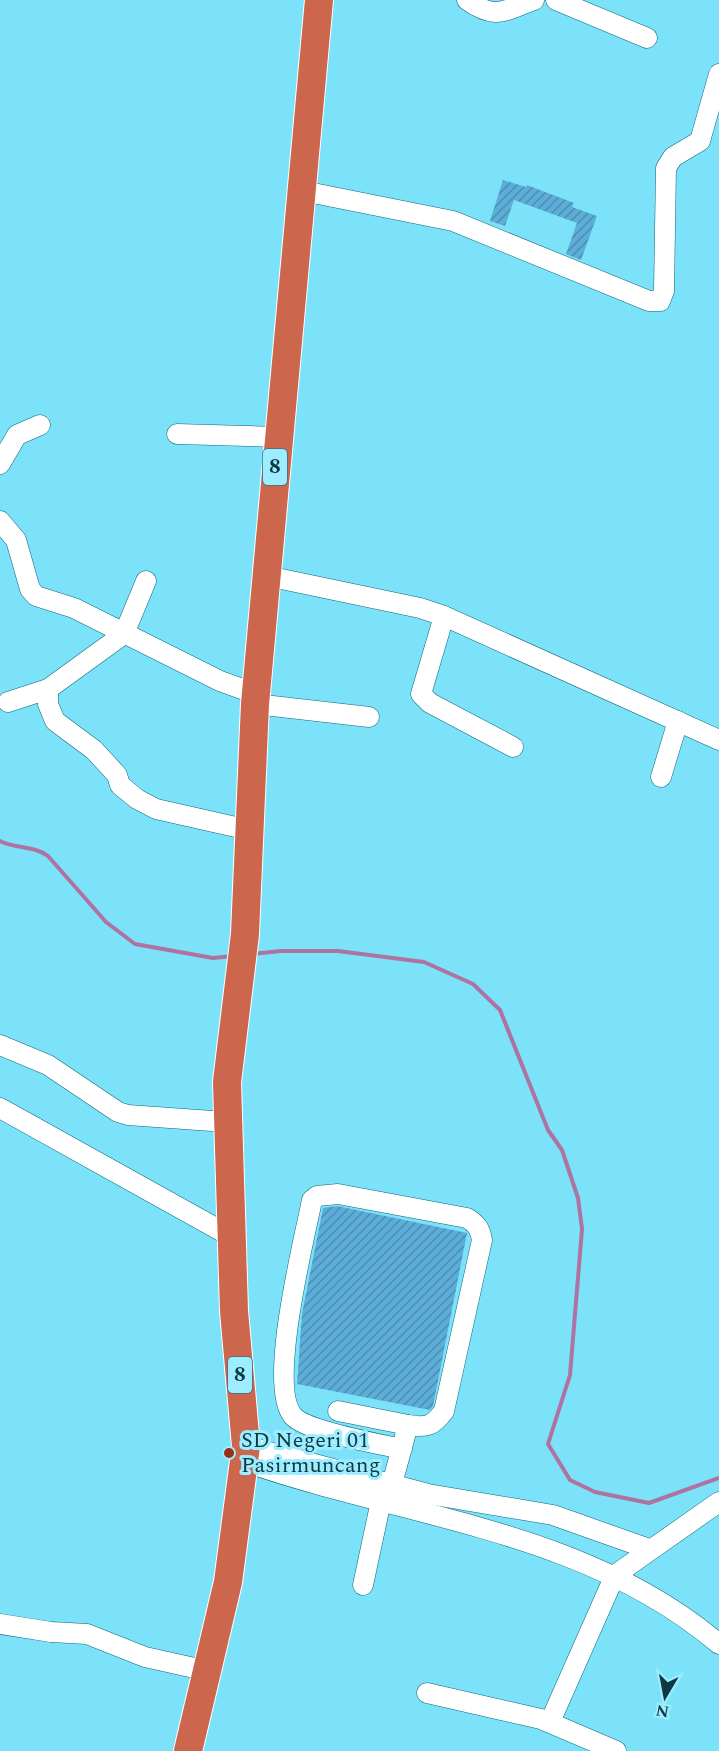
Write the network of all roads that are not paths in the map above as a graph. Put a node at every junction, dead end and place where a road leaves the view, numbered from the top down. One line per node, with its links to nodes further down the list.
1 (319, 0): 7 (highway, 8)
2 (467, 0): 3 (street)
3 (534, 0)
4 (556, 0): 5 (street)
5 (647, 38)
6 (719, 74): 7 (street)
7 (303, 191): 10 (highway, 8)
8 (40, 425): 11 (street)
9 (177, 434): 10 (street)
10 (278, 437): 13 (highway, 8)
11 (0, 464)
12 (0, 521): 16 (street)
13 (267, 576): 15 (street); 18 (highway, 8)
14 (146, 581): 16 (street)
15 (444, 616): 21 (street); 23 (street)
16 (124, 634): 17 (street); 18 (street)
17 (48, 689): 19 (street); 25 (street)
18 (256, 699): 20 (street); 25 (highway, 8)
19 (8, 702)
20 (369, 717)
21 (678, 721): 22 (street); 24 (street)
22 (719, 740)
23 (513, 747)
24 (661, 777)
25 (249, 830): 28 (highway, 8)
26 (0, 1045): 28 (street)
27 (0, 1108): 29 (street)
28 (226, 1122): 29 (highway, 8)
29 (232, 1237): 33 (highway, 8)
30 (338, 1411): 31 (street)
31 (408, 1425): 32 (street); 32 (street)
32 (402, 1449): 34 (street)
33 (244, 1453): 34 (street); 35 (street); 42 (highway, 8)
34 (392, 1484): 37 (street)
35 (381, 1501): 38 (street); 39 (street)
36 (719, 1502): 37 (street)
37 (649, 1549): 38 (street)
38 (615, 1575): 41 (street); 44 (street)
39 (363, 1585)
40 (0, 1624): 42 (street)
41 (719, 1644)
42 (208, 1671): 45 (highway, 8)
43 (427, 1693): 44 (street)
44 (550, 1722): 46 (street)
45 (188, 1751)
46 (616, 1751)

